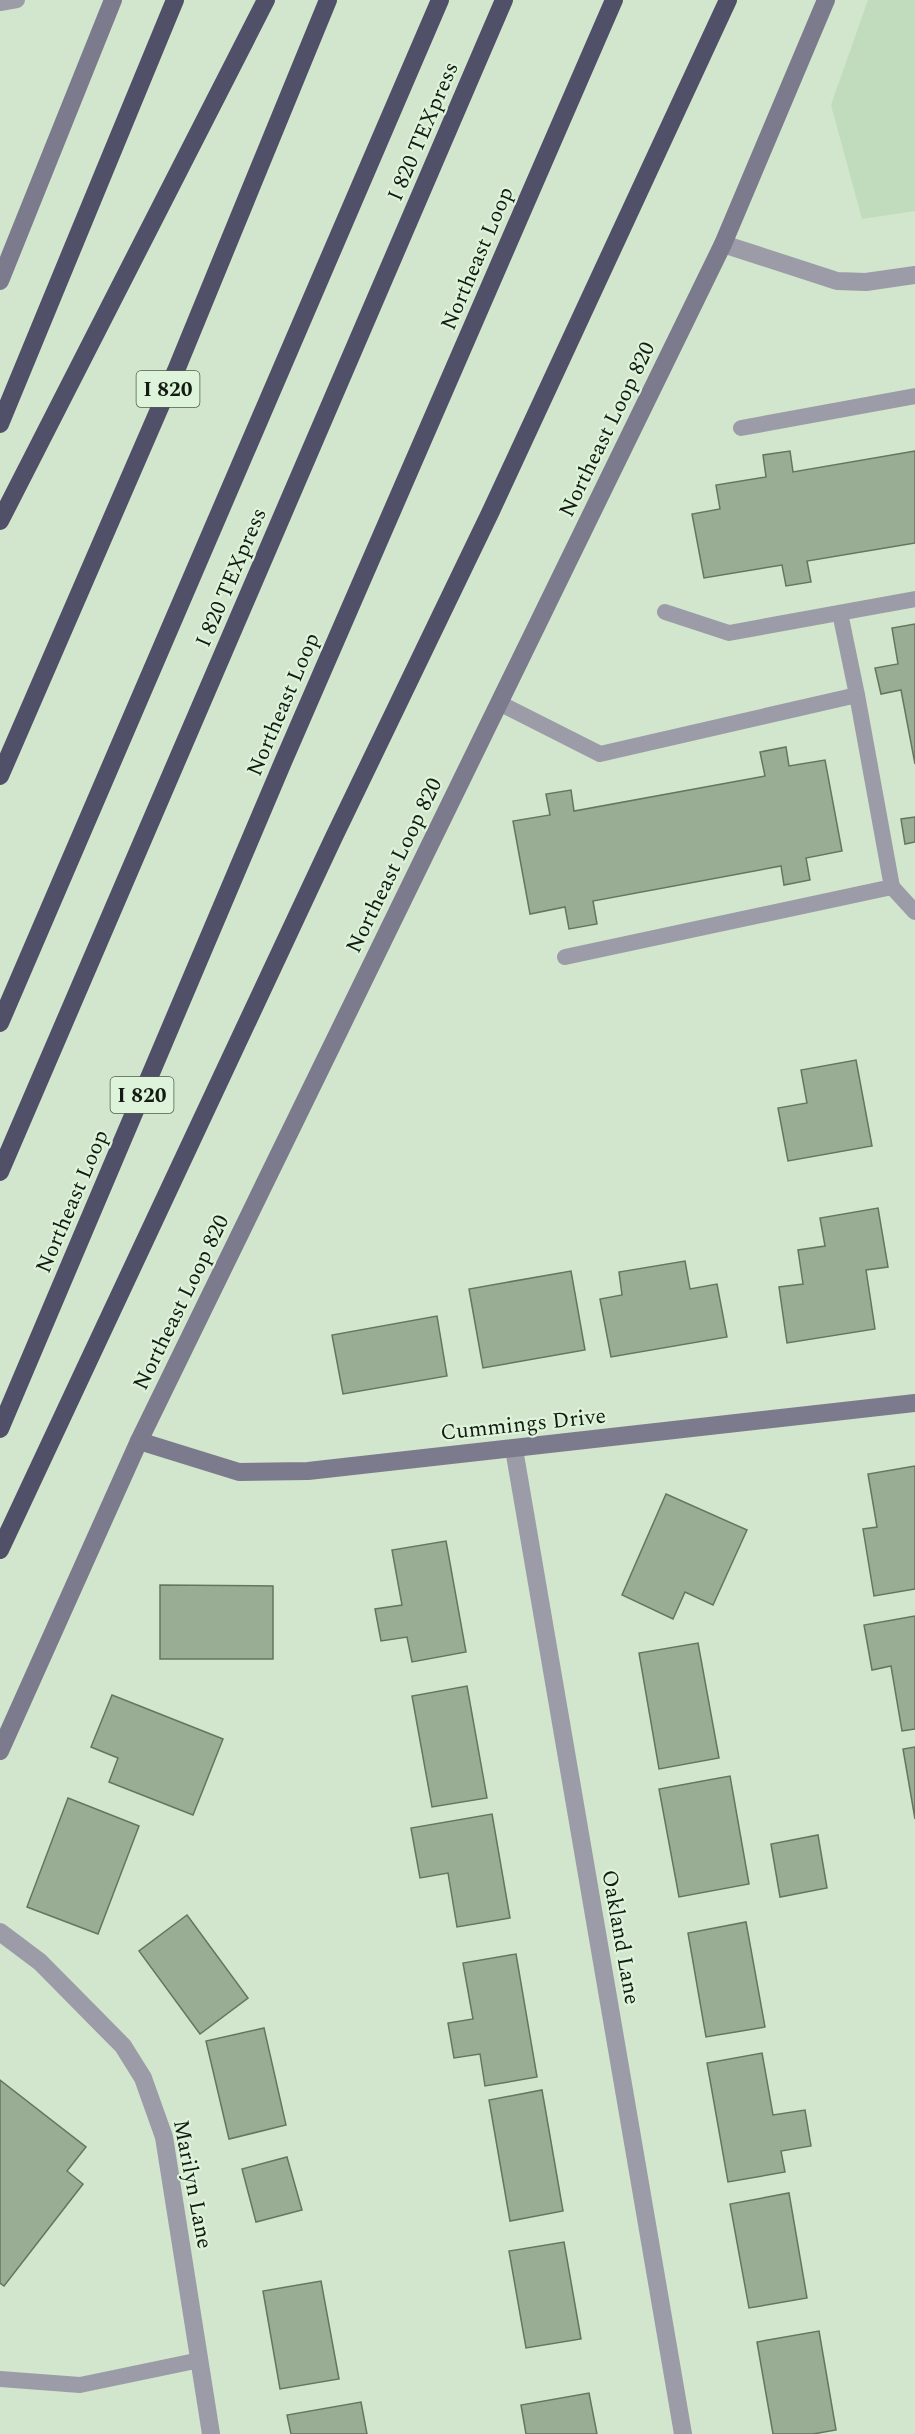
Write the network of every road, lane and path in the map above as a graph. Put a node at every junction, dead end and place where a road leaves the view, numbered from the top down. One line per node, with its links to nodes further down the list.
1 (17, 0): 11 (lane)
2 (113, 0): 14 (main road)
3 (175, 0): 16 (highway)
4 (266, 0): 18 (highway)
5 (328, 0): 24 (highway, I 820)
6 (440, 0): 28 (highway, I 820 TEXpress)
7 (504, 0): 29 (highway, I 820 TEXpress)
8 (614, 0): 31 (highway, Northeast Loop / I 820)
9 (728, 0): 34 (highway)
10 (826, 0): 12 (main road, Northeast Loop 820)
11 (0, 3)
12 (723, 244): 13 (street); 23 (main road, Northeast Loop 820)
13 (915, 275)
14 (0, 281)
15 (915, 396): 17 (lane)
16 (0, 424)
17 (741, 428)
18 (0, 521)
19 (915, 599): 21 (lane)
20 (665, 612): 21 (lane)
21 (840, 613): 22 (lane)
22 (857, 695): 23 (lane); 25 (lane)
23 (499, 703): 32 (main road, Northeast Loop 820)
24 (0, 776)
25 (892, 887): 26 (lane); 27 (lane)
26 (915, 912)
27 (565, 957)
28 (0, 1023)
29 (0, 1172)
30 (915, 1403): 33 (main road, Cummings Drive)
31 (0, 1429)
32 (139, 1441): 33 (main road, Cummings Drive); 35 (main road, Northeast Loop 820)
33 (514, 1449): 40 (street, Oakland Lane)
34 (0, 1550)
35 (0, 1750)
36 (0, 1932): 37 (street, Marilyn Lane)
37 (200, 2360): 38 (lane); 39 (street, Marilyn Lane)
38 (0, 2379)
39 (211, 2434)
40 (683, 2434)

